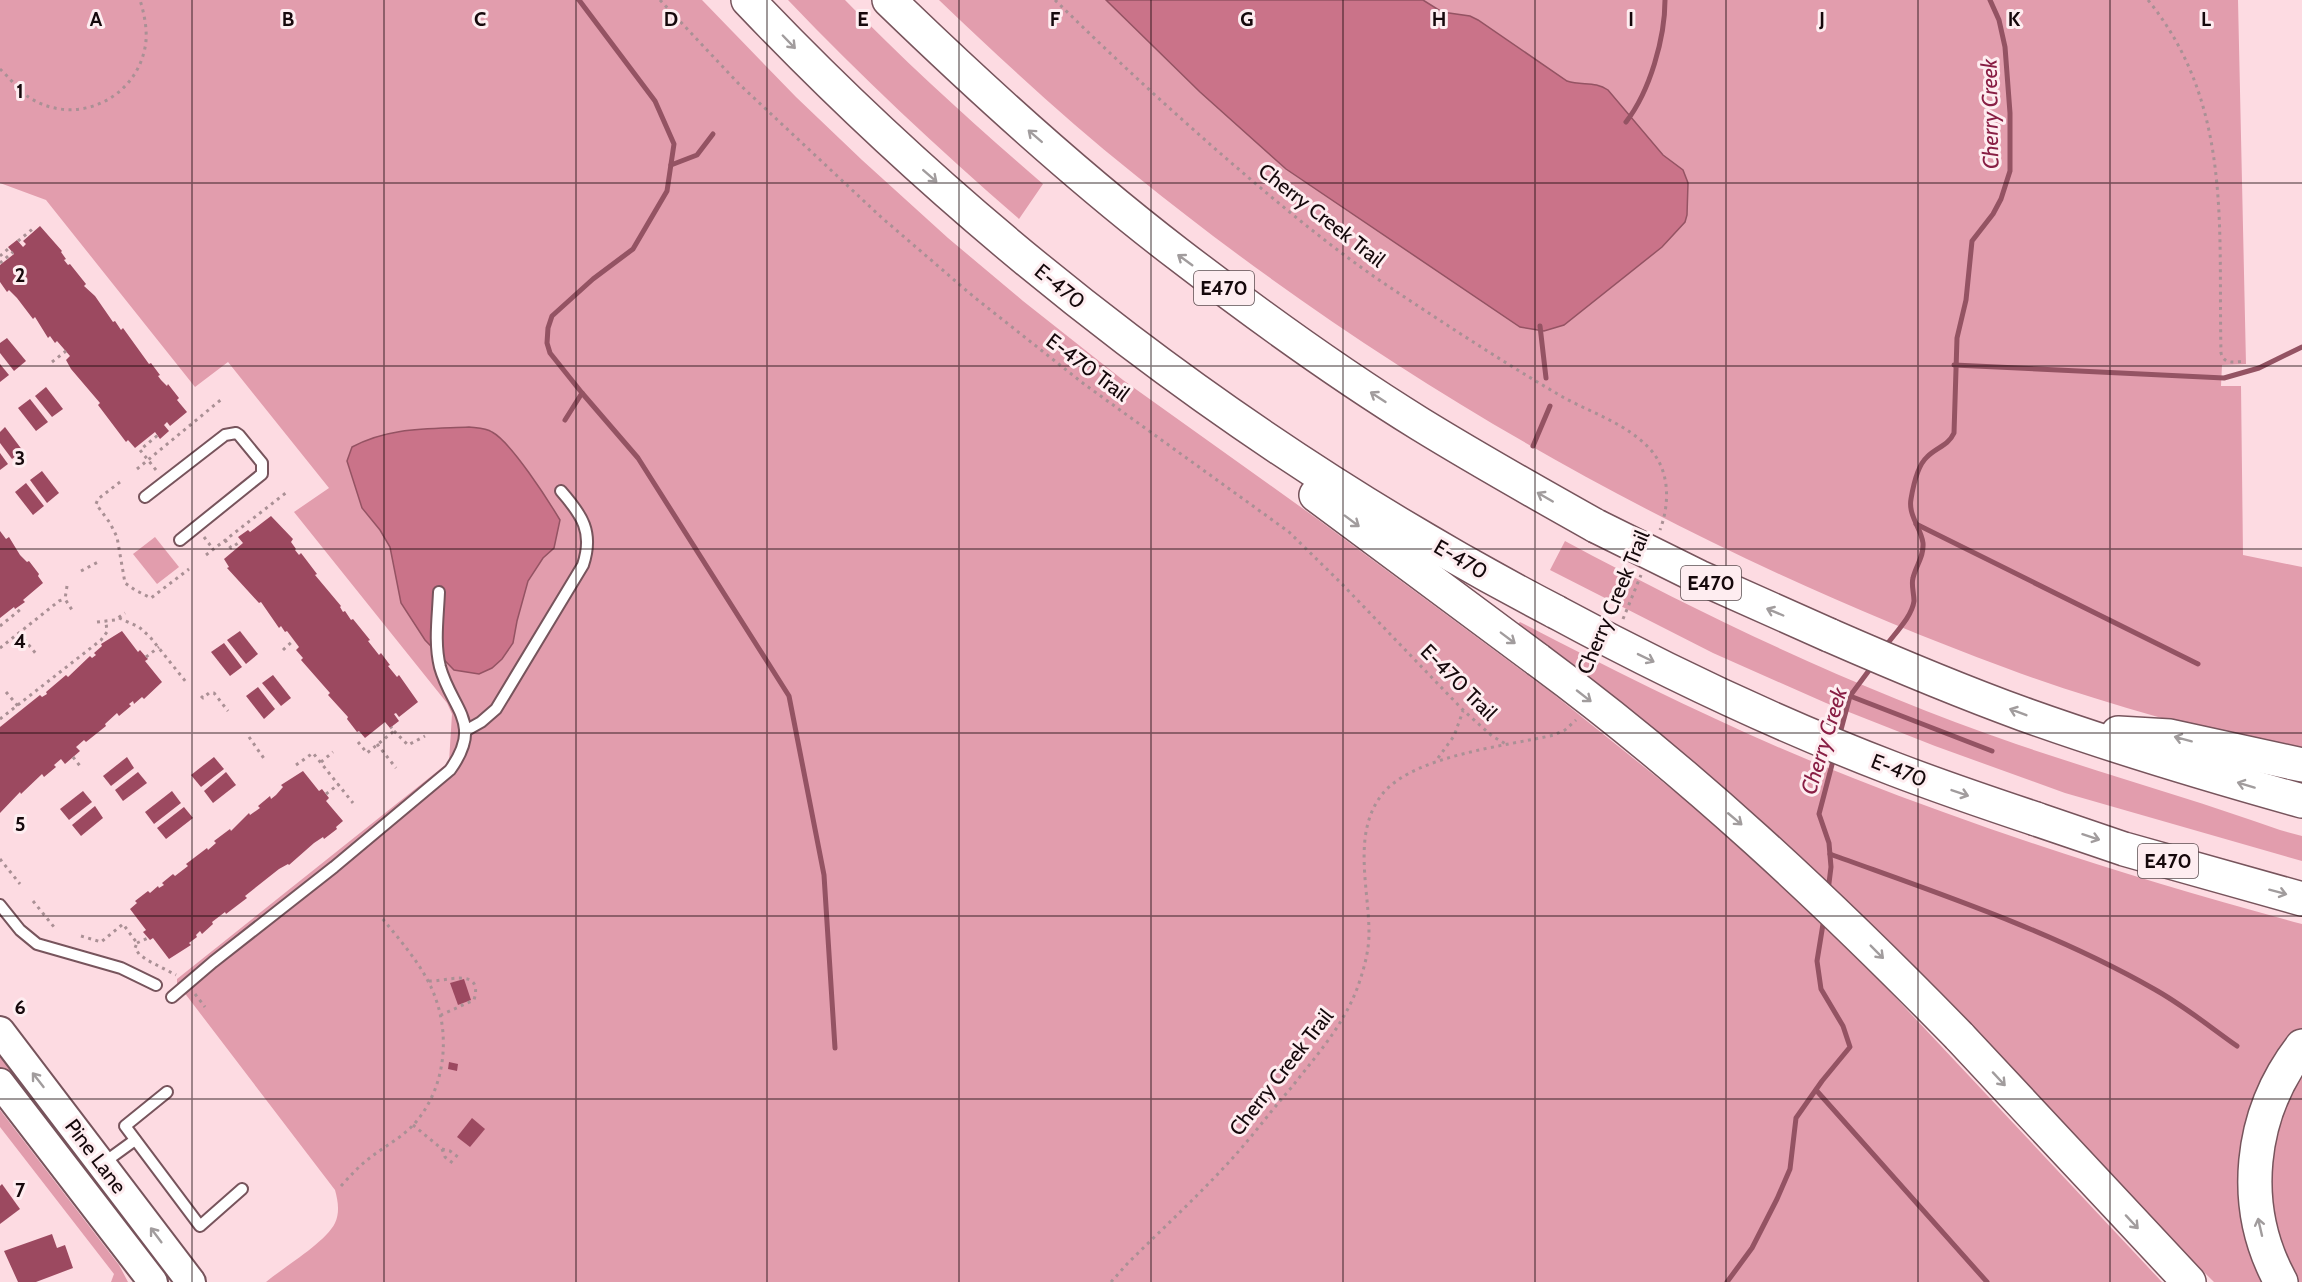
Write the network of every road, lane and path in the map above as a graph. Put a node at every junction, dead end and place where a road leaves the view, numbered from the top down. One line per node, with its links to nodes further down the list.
1 (140, 0): 7 (path)
2 (660, 0): 61 (path, E-470 Trail)
3 (748, 0): 14 (highway, E-470 / E470, one-way to 14)
4 (889, 0): 65 (highway, E470, one-way to 4, bridge)
5 (1055, 0): 28 (path, Cherry Creek Trail)
6 (2148, 0): 16 (path)
7 (0, 69)
8 (35, 227): 9 (path)
9 (18, 241)
10 (9, 248): 12 (path)
11 (13, 252): 13 (path)
12 (0, 255)
13 (0, 263)
14 (1096, 314): 86 (highway, E-470 / E470, one-way to 86, bridge); 115 (highway, one-way to 115, bridge)
15 (66, 351): 17 (path)
16 (2245, 361)
17 (52, 362)
18 (223, 398): 20 (path)
19 (158, 435): 20 (path)
20 (147, 460): 21 (path); 22 (path)
21 (136, 469)
22 (158, 473)
23 (120, 482): 36 (path)
24 (561, 491): 64 (lane)
25 (286, 492): 30 (path)
26 (145, 497): 29 (lane)
27 (203, 536): 32 (path)
28 (1657, 538)
29 (180, 540)
30 (225, 540): 31 (path); 32 (path)
31 (241, 540)
32 (213, 549): 33 (path)
33 (206, 555)
34 (99, 562): 37 (path)
35 (1645, 567): 47 (path, Cherry Creek Trail)
36 (189, 568)
37 (81, 571)
38 (67, 586): 40 (path)
39 (439, 592): 64 (lane)
40 (65, 598): 42 (path); 49 (path)
41 (19, 607): 48 (path)
42 (72, 610)
43 (125, 613): 44 (path)
44 (119, 618): 46 (path); 51 (path)
45 (97, 622): 46 (path)
46 (106, 622): 59 (path)
47 (1620, 625)
48 (0, 627)
49 (19, 633): 52 (path); 54 (path)
50 (294, 640): 53 (path)
51 (159, 647): 55 (path); 56 (path)
52 (0, 648)
53 (283, 650)
54 (37, 655)
55 (146, 657)
56 (186, 682)
57 (6, 692): 59 (path)
58 (201, 696): 60 (path)
59 (18, 706): 63 (path)
60 (228, 711)
61 (1464, 711): 70 (path, E-470 Trail); 73 (path)
62 (1581, 714): 70 (path, Cherry Creek Trail)
63 (0, 719)
64 (465, 731): 96 (lane)
65 (2073, 731): 77 (highway, one-way to 65); 82 (highway, E470, one-way to 65)
66 (425, 736): 69 (path)
67 (249, 737): 74 (path)
68 (358, 742): 69 (path)
69 (377, 744): 79 (path)
70 (1508, 745): 73 (path, Cherry Creek Trail)
71 (333, 752): 75 (path)
72 (73, 757): 78 (path)
73 (1437, 759): 114 (path, Cherry Creek Trail)
74 (265, 760)
75 (321, 762): 76 (path); 80 (path)
76 (296, 765)
77 (2302, 765)
78 (80, 766)
79 (396, 768)
80 (339, 784): 81 (path); 83 (path)
81 (326, 794)
82 (2302, 801)
83 (353, 803)
84 (0, 859): 85 (path)
85 (20, 884)
86 (2302, 899)
87 (33, 901): 90 (path)
88 (0, 905): 95 (lane)
89 (382, 918): 94 (path)
90 (54, 927)
91 (81, 936): 93 (path)
92 (148, 938): 93 (path)
93 (136, 943): 96 (path)
94 (428, 981): 99 (path); 99 (path)
95 (156, 985)
96 (186, 986): 97 (lane); 98 (path)
97 (172, 997)
98 (205, 1007)
99 (441, 1015): 104 (path)
100 (0, 1031): 108 (main road, Pine Lane, one-way to 100)
101 (2302, 1046): 116 (highway, one-way to 101)
102 (0, 1083): 112 (main road, Pine Lane)
103 (167, 1092): 105 (lane)
104 (413, 1125): 106 (path); 110 (path)
105 (135, 1140): 108 (lane); 111 (lane)
106 (442, 1149): 107 (path); 109 (path)
107 (458, 1157)
108 (102, 1164): 113 (main road, Pine Lane, one-way to 108)
109 (454, 1164)
110 (341, 1186)
111 (242, 1189)
112 (153, 1282)
113 (191, 1282)
114 (1112, 1282)
115 (2189, 1282)
116 (2281, 1282)

